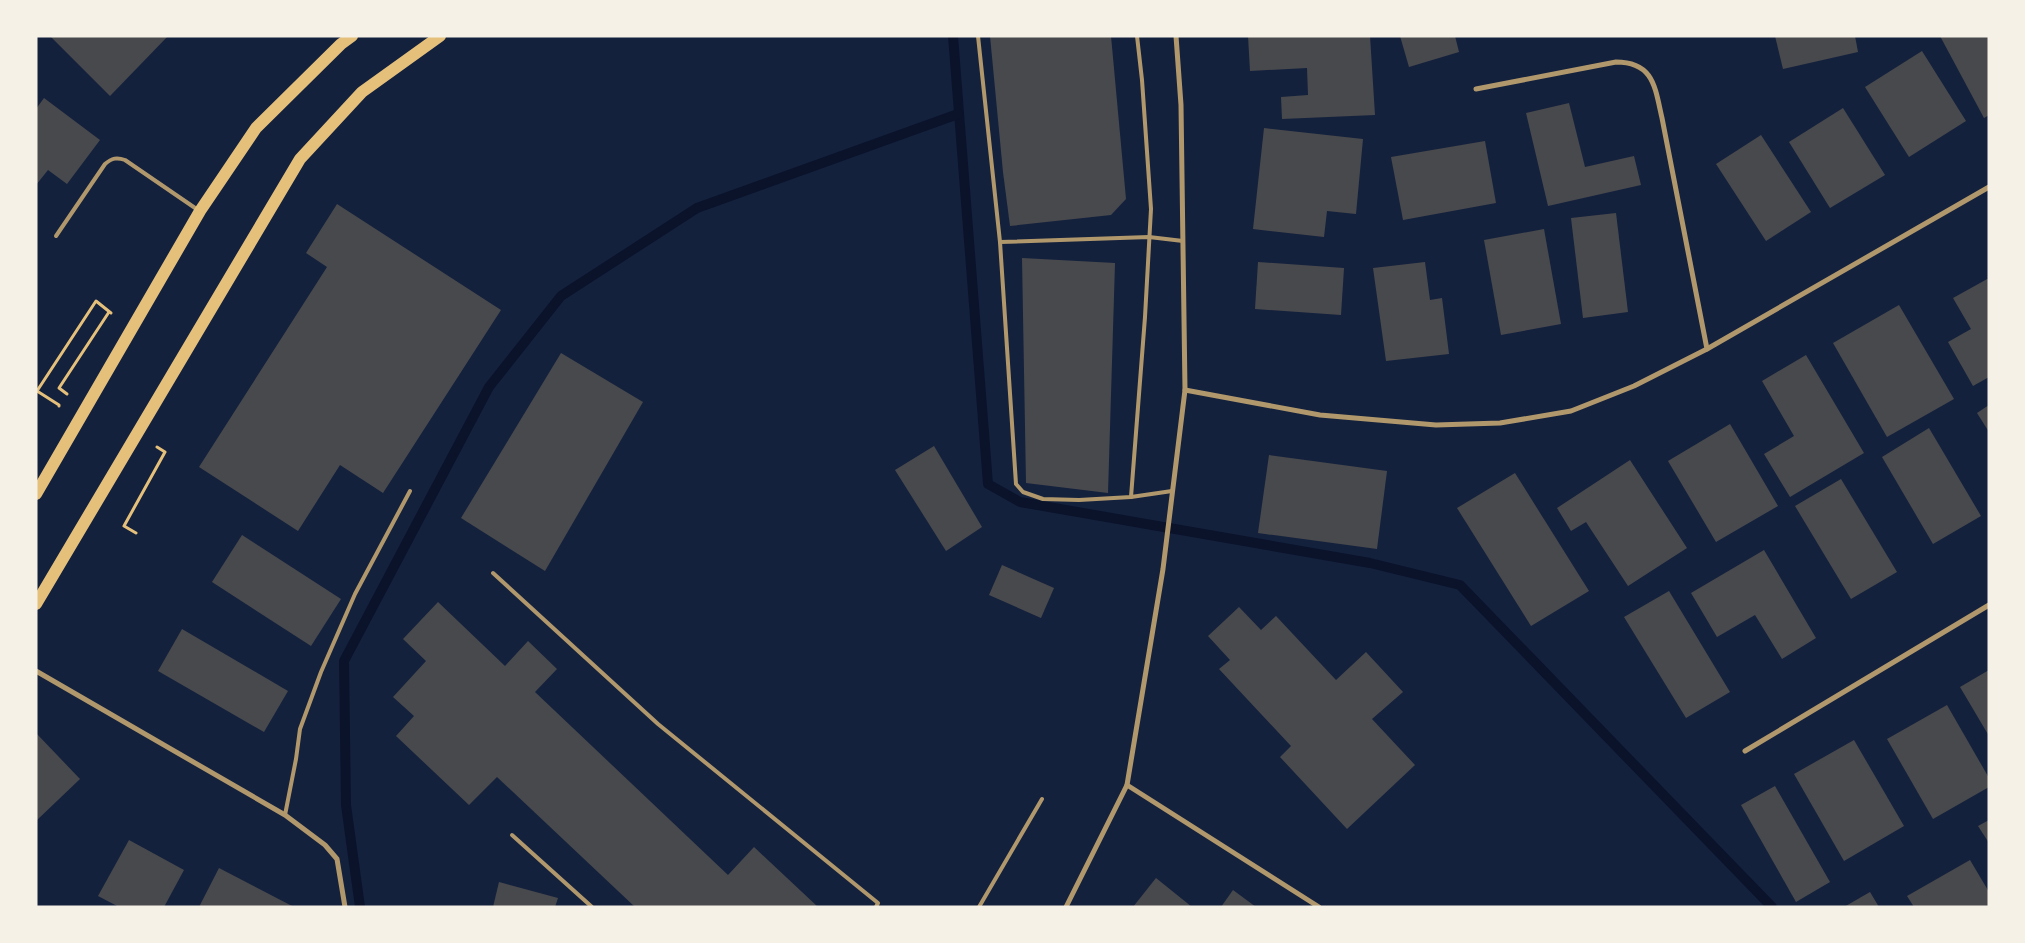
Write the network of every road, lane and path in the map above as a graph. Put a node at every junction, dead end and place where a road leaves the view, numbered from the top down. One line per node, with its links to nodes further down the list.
1 (352, 36): 8 (main road)
2 (440, 36): 26 (main road)
3 (978, 36): 12 (lane)
4 (1137, 36): 10 (lane)
5 (1176, 36): 11 (street)
6 (1476, 89): 15 (street)
7 (1989, 187): 15 (street)
8 (200, 211): 9 (lane); 14 (main road)
9 (56, 236)
10 (1149, 237): 11 (lane); 12 (lane); 23 (lane)
11 (1183, 241): 16 (street)
12 (1000, 242): 23 (lane)
13 (109, 312): 14 (path); 17 (path); 18 (path)
14 (133, 326): 22 (main road)
15 (1707, 349): 16 (street)
16 (1185, 390): 21 (street)
17 (75, 398)
18 (55, 413)
19 (149, 442): 24 (path)
20 (410, 491): 32 (lane)
21 (1172, 491): 23 (lane); 30 (street)
22 (36, 494)
23 (1131, 497)
24 (136, 533)
25 (493, 574): 34 (lane)
26 (36, 604)
27 (1989, 605): 29 (street)
28 (36, 672): 32 (street)
29 (1745, 751)
30 (1127, 785): 39 (street); 40 (street)
31 (1042, 799): 38 (lane)
32 (285, 815): 35 (street)
33 (512, 835): 36 (lane)
34 (877, 905): 37 (lane)
35 (345, 907)
36 (592, 907)
37 (884, 907)
38 (979, 907)
39 (1066, 907)
40 (1318, 907)

